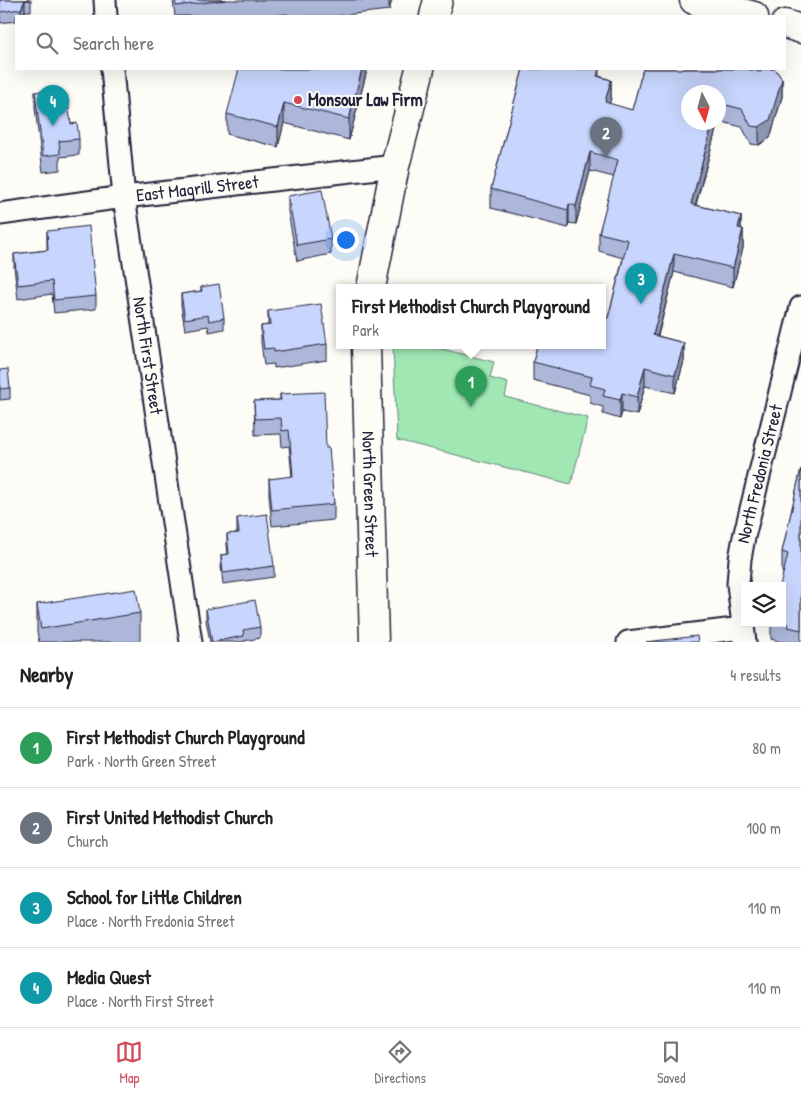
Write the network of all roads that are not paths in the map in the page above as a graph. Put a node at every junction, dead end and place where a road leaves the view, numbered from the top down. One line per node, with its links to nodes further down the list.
1 (105, 0): 4 (street)
2 (438, 0): 5 (street)
3 (694, 0): 6 (street)
4 (106, 15)
5 (434, 15)
6 (750, 15)
7 (786, 24): 8 (street)
8 (801, 29)
9 (112, 70): 12 (street, North First Street)
10 (420, 70): 11 (street)
11 (395, 166): 12 (street, East Magrill Street); 14 (street)
12 (124, 197): 13 (street, East Magrill Street); 18 (street, North First Street)
13 (0, 214)
14 (373, 284)
15 (801, 307): 17 (street, North Fredonia Street)
16 (366, 349): 19 (street, North Green Street)
17 (744, 635): 20 (street)
18 (191, 642)
19 (374, 642)
20 (628, 642)

